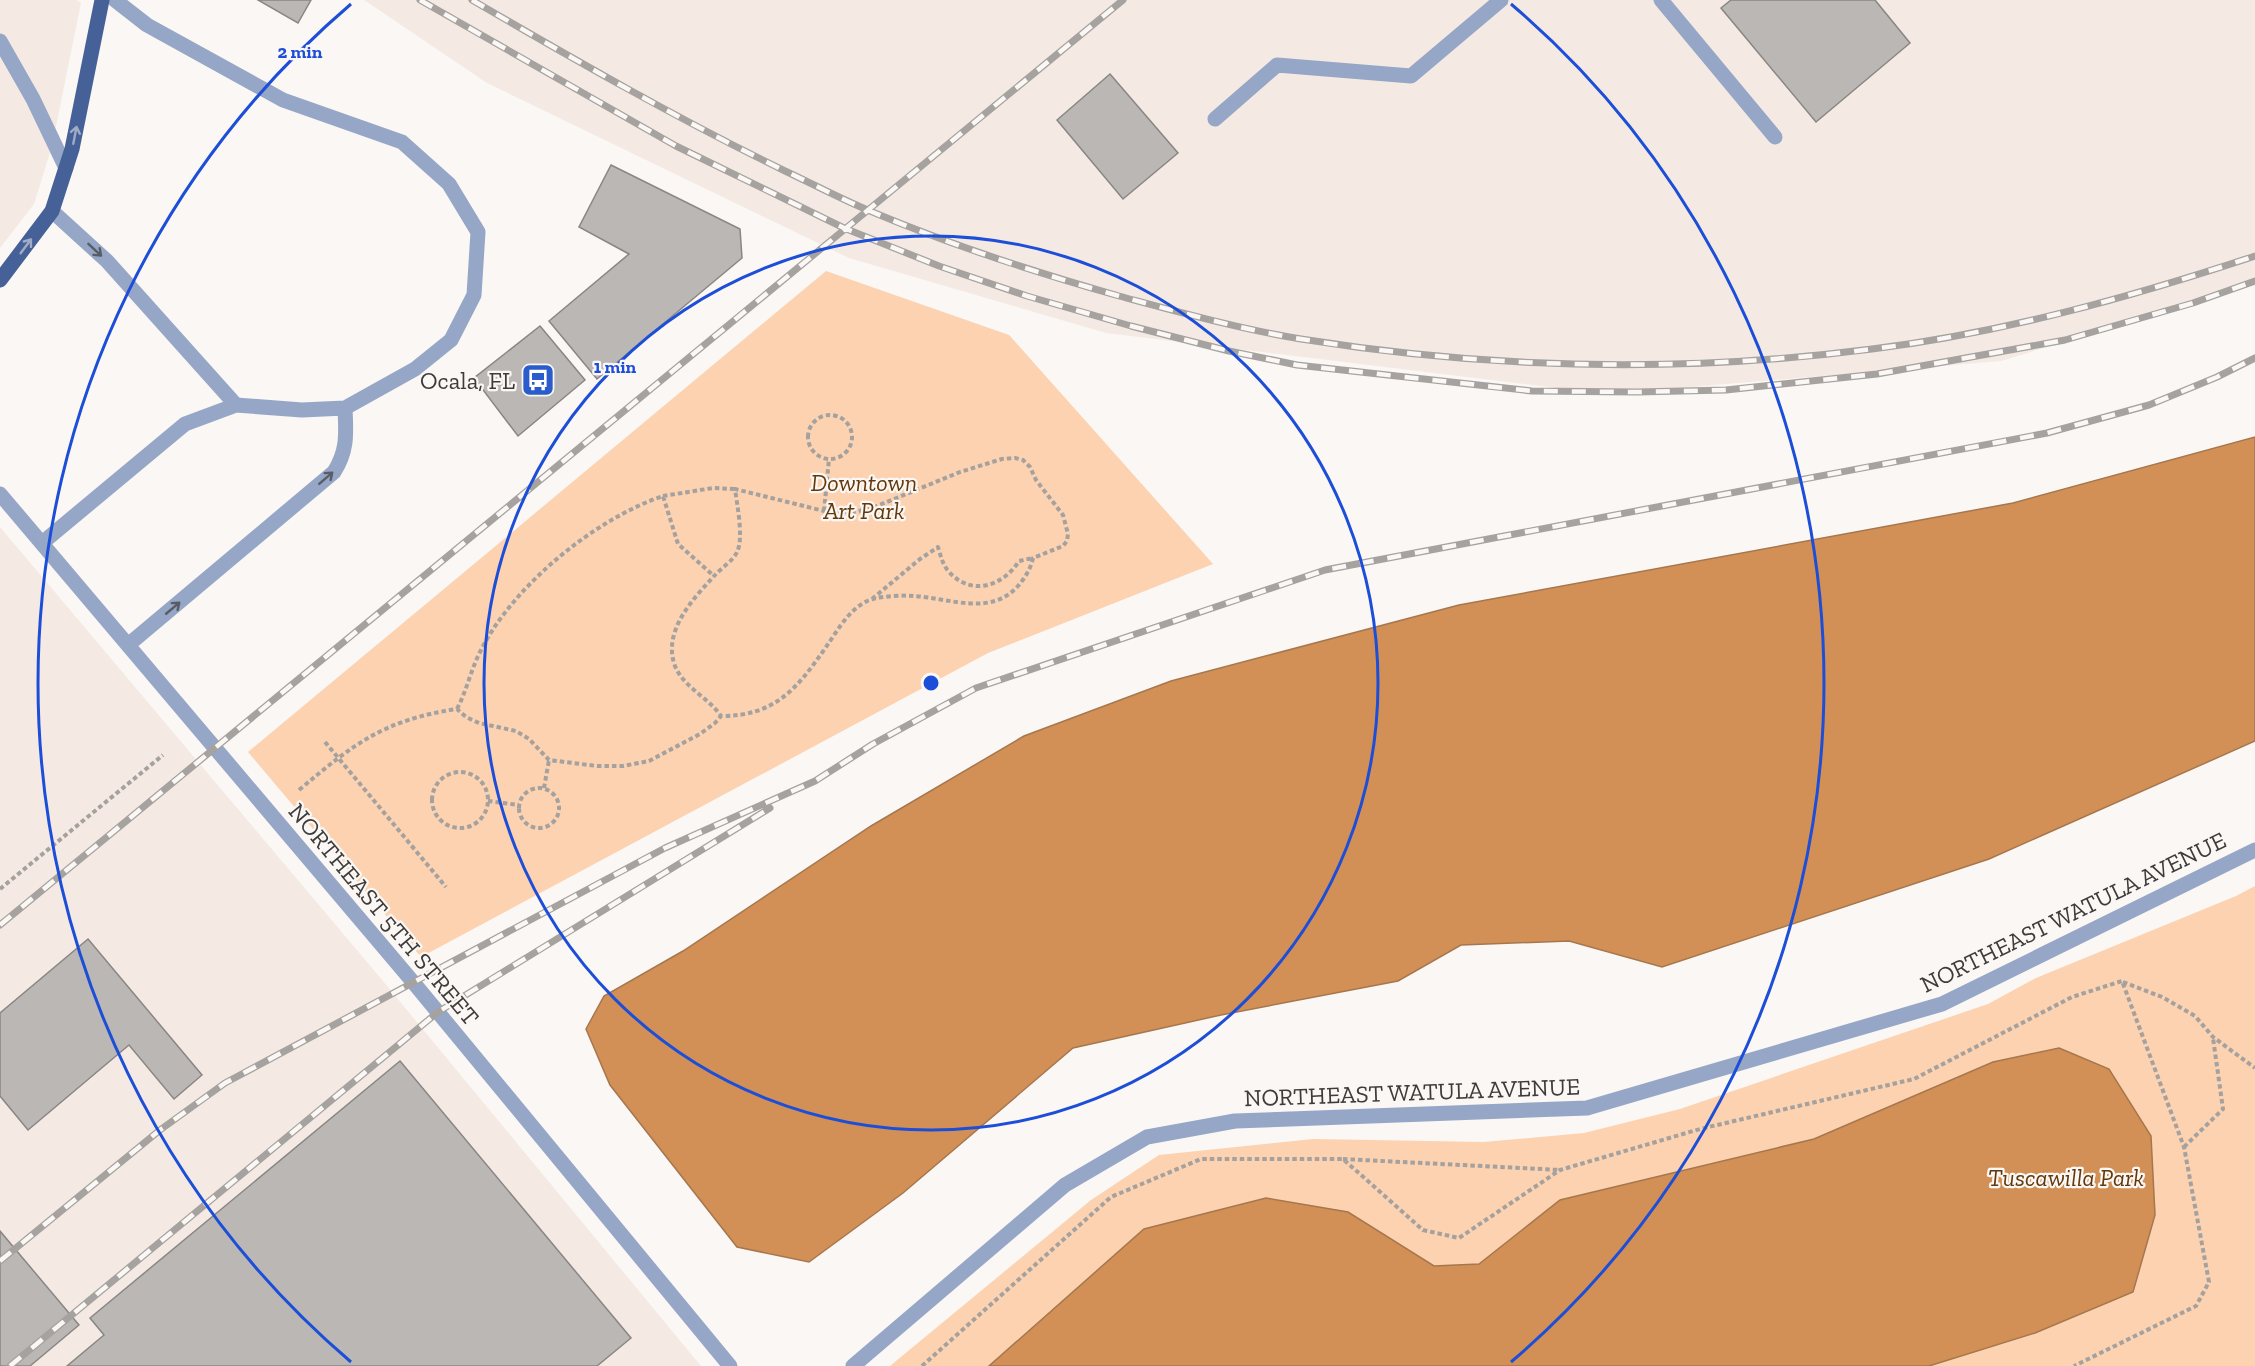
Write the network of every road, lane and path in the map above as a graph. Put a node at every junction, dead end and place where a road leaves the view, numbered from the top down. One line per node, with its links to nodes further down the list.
1 (102, 0): 8 (main road, one-way to 1)
2 (115, 0): 12 (street)
3 (1501, 0): 6 (street)
4 (1661, 0): 7 (street)
5 (0, 41): 8 (street)
6 (1215, 119)
7 (1775, 137)
8 (66, 168): 9 (main road)
9 (52, 211): 10 (main road, one-way to 9); 11 (street, one-way to 11)
10 (0, 280)
11 (236, 405): 12 (street); 18 (street)
12 (345, 408): 22 (street, one-way to 12)
13 (829, 459): 13 (path); 17 (path)
14 (735, 489): 16 (path); 17 (path); 20 (path)
15 (0, 494): 18 (street, NORTHEAST 5TH STREET)
16 (663, 496): 20 (path); 23 (path)
17 (824, 511): 19 (path)
18 (42, 543): 22 (street, NORTHEAST 5TH STREET)
19 (1033, 558): 21 (path); 21 (path)
20 (714, 576): 24 (path)
21 (870, 600): 24 (path)
22 (128, 645): 42 (street, NORTHEAST 5TH STREET)
23 (457, 709): 27 (path); 28 (path)
24 (721, 716): 28 (path)
25 (324, 742): 27 (path)
26 (163, 755): 35 (path)
27 (338, 758): 30 (path); 34 (path)
28 (549, 760): 29 (path)
29 (544, 788): 32 (path); 32 (path)
30 (299, 790)
31 (488, 801): 31 (path); 32 (path)
32 (519, 805)
33 (2255, 849): 43 (street, NORTHEAST WATULA AVENUE)
34 (446, 887)
35 (0, 889)
36 (2122, 981): 37 (path); 39 (path); 41 (path)
37 (2213, 1037): 38 (path); 39 (path)
38 (2255, 1068)
39 (2184, 1147): 45 (path)
40 (1342, 1159): 41 (path); 41 (path); 44 (path)
41 (1560, 1170)
42 (730, 1366)
43 (853, 1366)
44 (922, 1366)
45 (2074, 1366)

